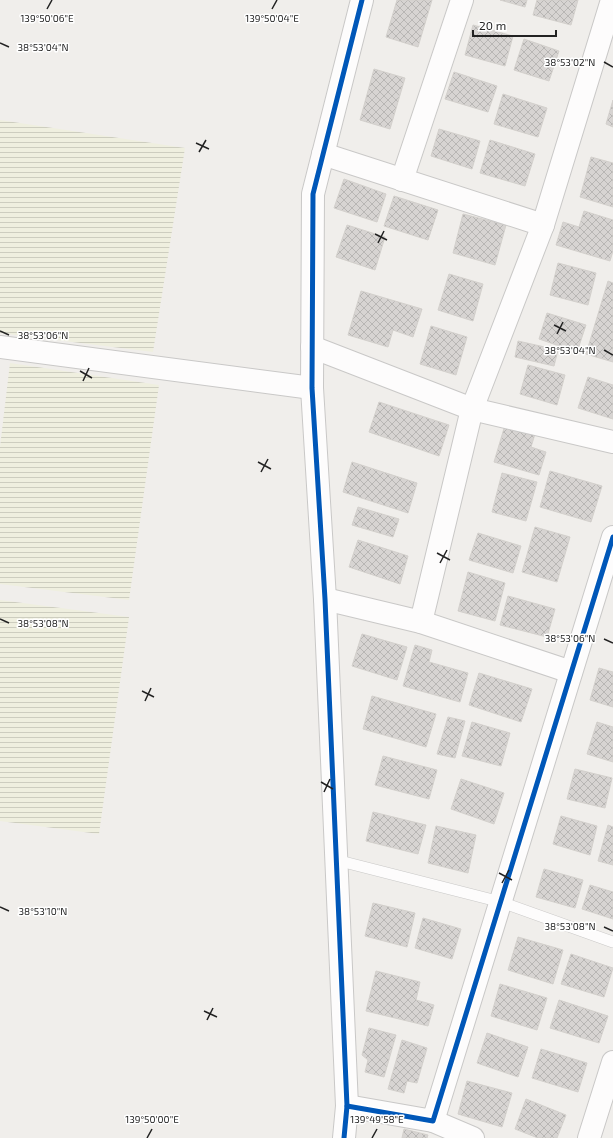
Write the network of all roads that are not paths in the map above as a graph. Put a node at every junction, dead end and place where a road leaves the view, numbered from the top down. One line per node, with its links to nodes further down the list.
1 (362, 0): 4 (street)
2 (462, 0): 5 (street)
3 (612, 0): 6 (street)
4 (323, 154): 5 (street); 8 (street)
5 (402, 180): 6 (street)
6 (543, 225): 10 (street)
7 (0, 347): 9 (street)
8 (312, 347): 9 (street); 10 (street)
9 (312, 388): 13 (street)
10 (472, 409): 11 (street); 14 (street)
11 (613, 442)
12 (613, 537): 15 (street)
13 (325, 599): 14 (street); 16 (street)
14 (421, 622): 15 (street)
15 (572, 672): 17 (street)
16 (336, 860): 17 (lane); 20 (street)
17 (500, 902): 18 (lane); 21 (street)
18 (613, 942)
19 (613, 1062): 24 (street)
20 (347, 1106): 21 (street); 22 (street)
21 (433, 1121): 23 (street)
22 (344, 1138)
23 (473, 1138)
24 (589, 1138)

